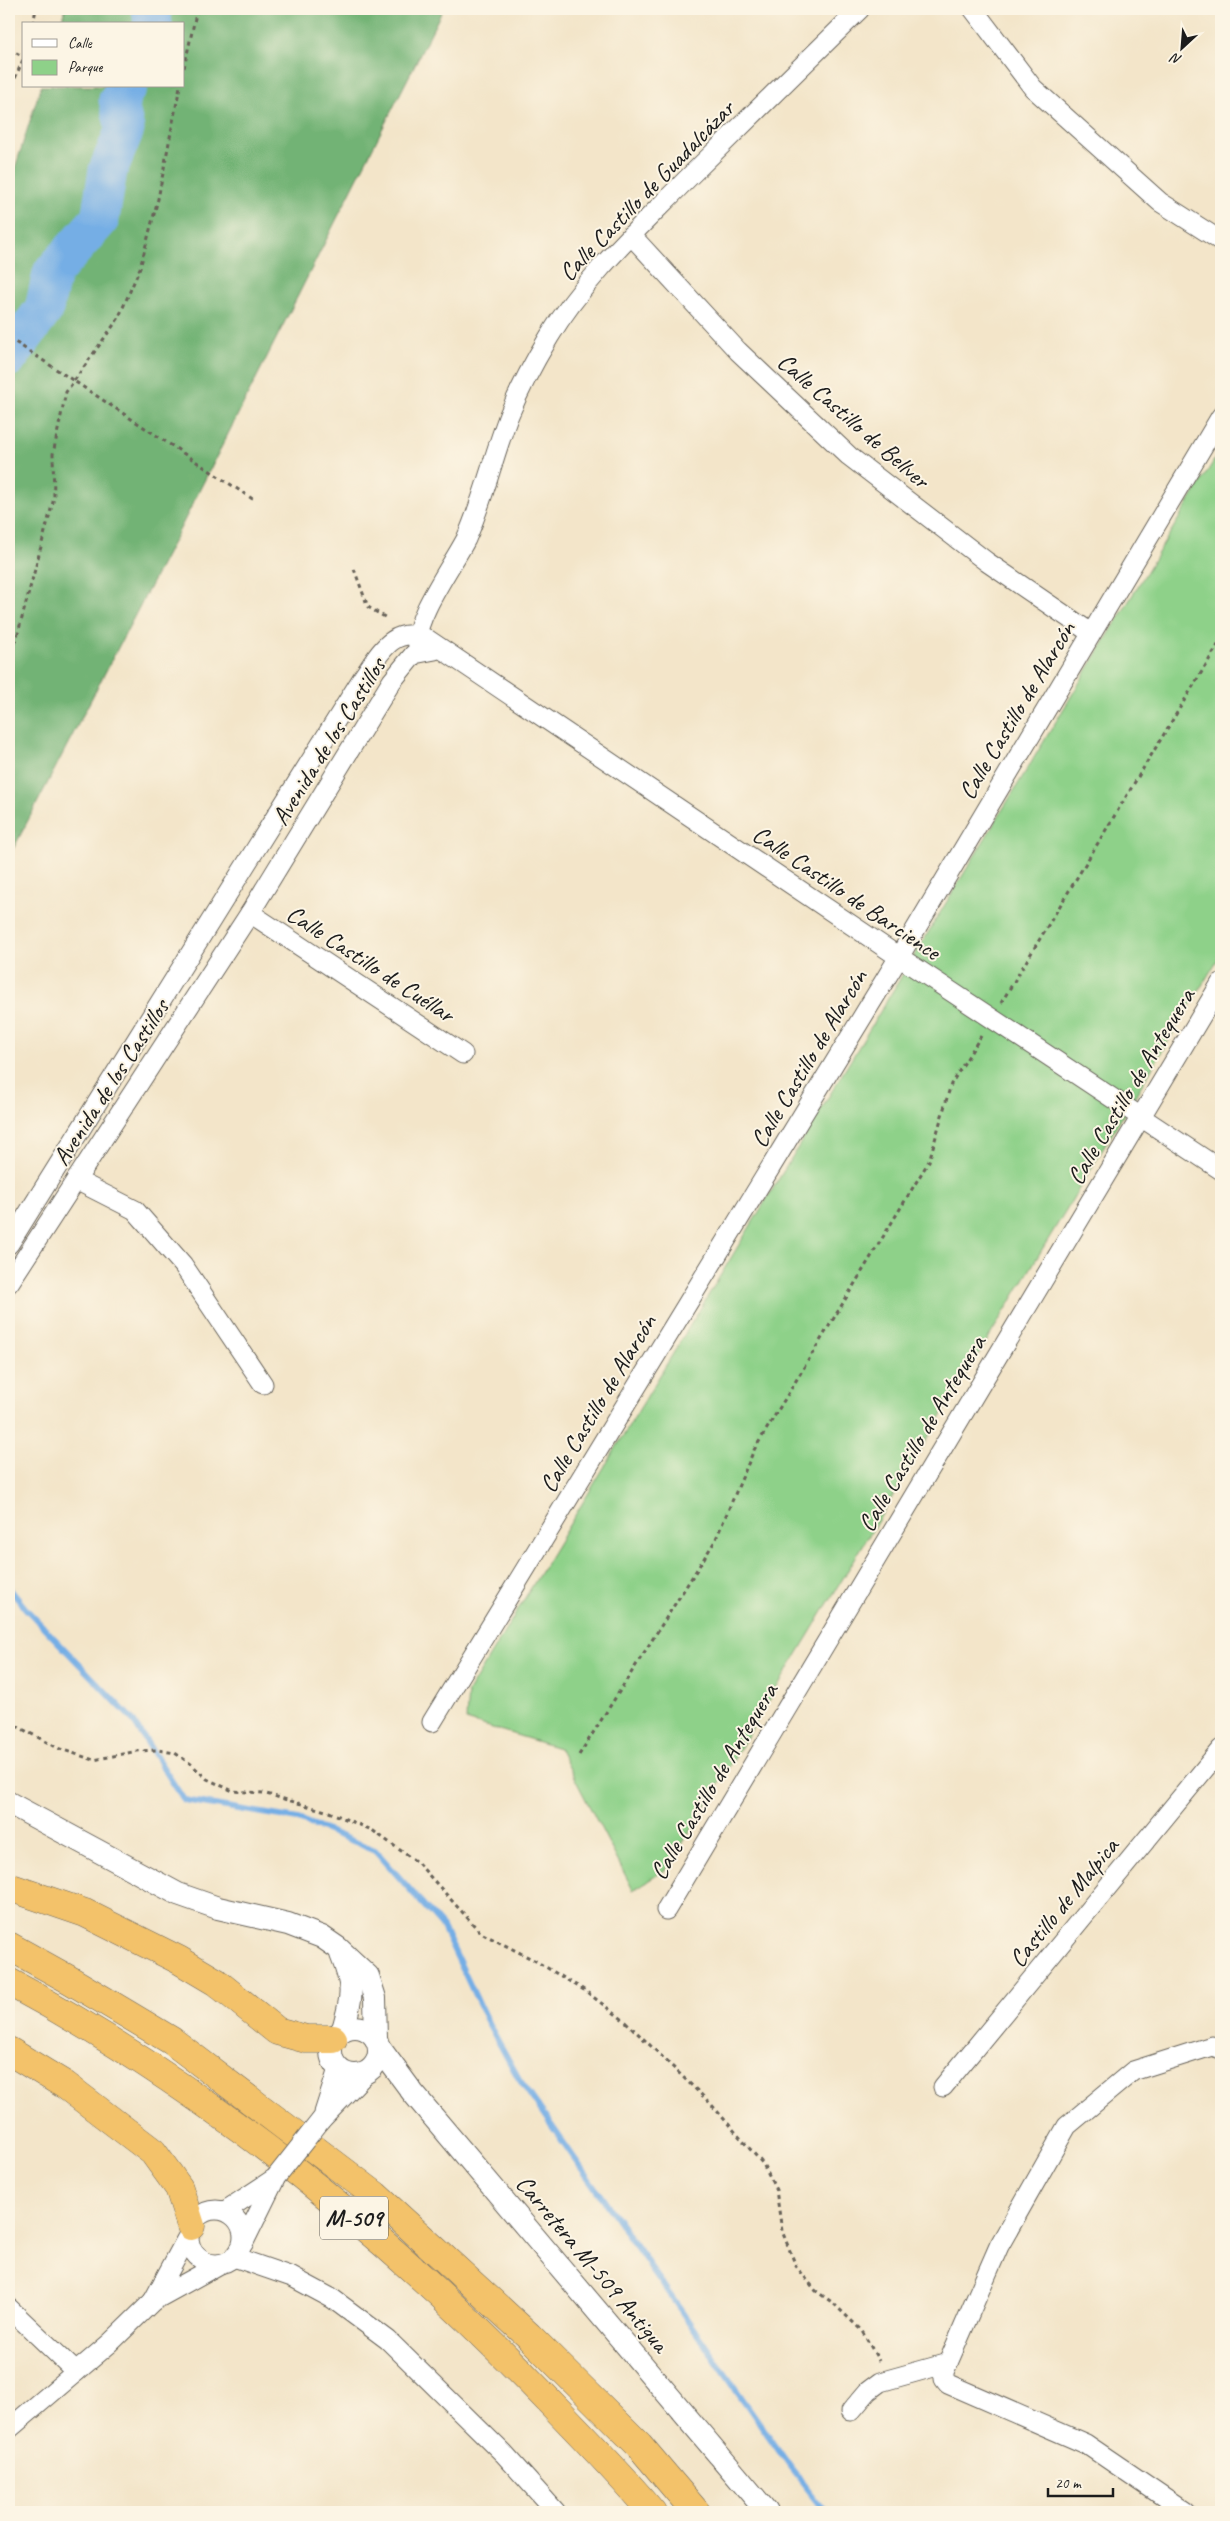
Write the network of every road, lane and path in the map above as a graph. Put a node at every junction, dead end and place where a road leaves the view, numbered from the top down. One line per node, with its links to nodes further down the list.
1 (36, 9): 5 (path)
2 (198, 9): 9 (path)
3 (860, 9): 12 (street, Calle Castillo de Guadalcázar)
4 (973, 9): 13 (street)
5 (33, 22)
6 (9, 49): 7 (path)
7 (22, 56)
8 (22, 62): 11 (path)
9 (185, 64)
10 (180, 88): 22 (path)
11 (9, 93)
12 (631, 235): 19 (street, Calle Castillo de Bellver); 21 (street, Calle Castillo de Guadalcázar)
13 (1221, 241)
14 (9, 338): 16 (path, bridge)
15 (1221, 416): 19 (street, Calle Castillo de Alarcón)
16 (254, 500)
17 (354, 569): 18 (path)
18 (393, 622)
19 (1091, 633): 24 (street, Calle Castillo de Alarcón)
20 (1221, 640): 26 (path)
21 (419, 643): 23 (street, Avenida de los Castillos); 24 (street, Calle Castillo de Barcience); 31 (street, Avenida de los Castillos)
22 (9, 658)
23 (250, 914): 27 (street, Calle Castillo de Cuéllar); 30 (street, Avenida de los Castillos)
24 (899, 957): 26 (street, Calle Castillo de Barcience); 35 (street, Calle Castillo de Alarcón)
25 (1221, 983): 28 (street, Calle Castillo de Antequera)
26 (992, 1019): 28 (street, Calle Castillo de Barcience); 37 (path)
27 (463, 1054)
28 (1140, 1116): 29 (street, Calle Castillo de Barcience); 40 (street, Calle Castillo de Antequera)
29 (1221, 1170)
30 (76, 1180): 32 (street, Avenida de los Castillos); 33 (street)
31 (9, 1244)
32 (9, 1283)
33 (262, 1384)
34 (9, 1722): 60 (path)
35 (432, 1722)
36 (1221, 1749): 50 (street, Castillo de Malpica)
37 (579, 1755)
38 (9, 1804): 42 (street)
39 (9, 1887): 44 (highway)
40 (666, 1910)
41 (9, 1946): 65 (highway, M-509)
42 (338, 1948): 44 (street); 45 (street)
43 (9, 1982): 64 (highway, M-509)
44 (338, 2034): 45 (street); 48 (street)
45 (378, 2043): 49 (street); 66 (street, Carretera M-509 Antigua)
46 (1221, 2049): 58 (street)
47 (9, 2051): 54 (highway)
48 (338, 2069): 49 (street); 51 (street)
49 (369, 2070): 51 (street)
50 (943, 2087)
51 (321, 2120): 52 (street, bridge)
52 (276, 2177): 53 (street); 55 (street)
53 (225, 2211): 54 (street); 55 (street)
54 (190, 2230): 55 (street); 56 (street)
55 (232, 2255): 56 (street); 63 (street)
56 (153, 2301): 59 (street)
57 (9, 2308): 59 (street)
58 (948, 2363): 60 (street); 67 (street)
59 (76, 2372): 62 (street)
60 (889, 2380): 61 (street)
61 (851, 2411)
62 (9, 2429)
63 (556, 2512)
64 (652, 2512)
65 (696, 2512)
66 (767, 2512)
67 (1186, 2512)

